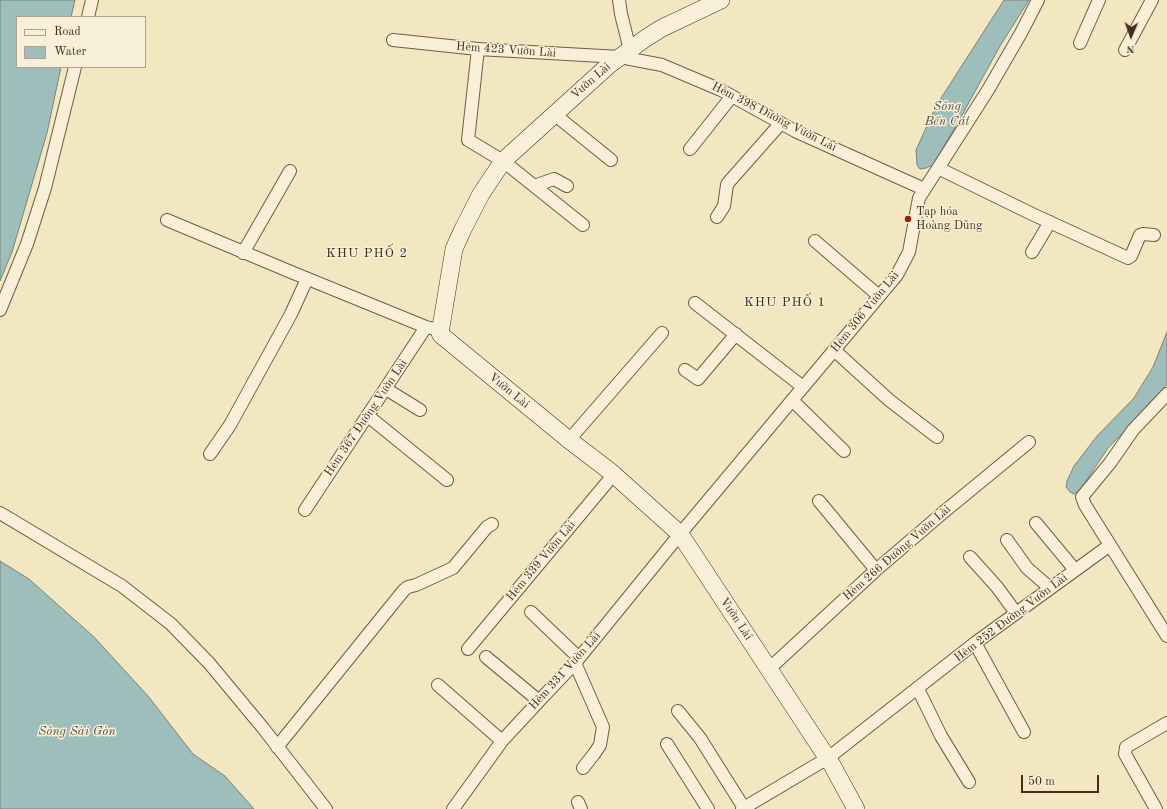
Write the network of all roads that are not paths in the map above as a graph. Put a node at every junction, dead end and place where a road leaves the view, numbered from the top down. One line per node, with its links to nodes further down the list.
1 (92, 0): 7 (street)
2 (619, 0): 12 (street)
3 (721, 0): 12 (main road, Vườn Lài)
4 (1038, 0): 20 (street, Hẻm 306 Vườn Lài)
5 (1099, 0): 9 (street)
6 (1152, 0): 11 (street)
7 (88, 16)
8 (393, 40): 10 (street, Hẻm 423 Vườn Lài)
9 (1080, 43)
10 (478, 49): 12 (street, Hẻm 423 Vườn Lài); 19 (street)
11 (1125, 50)
12 (625, 53): 14 (street, Hẻm 398 Đường Vườn Lài); 15 (main road, Vườn Lài)
13 (76, 68): 36 (street)
14 (732, 96): 16 (street, Hẻm 398 Đường Vườn Lài); 17 (street)
15 (554, 114): 18 (street); 19 (main road, Vườn Lài)
16 (781, 123): 24 (street, Hẻm 398 Đường Vườn Lài); 25 (street)
17 (690, 149)
18 (611, 160)
19 (502, 161): 22 (street); 37 (main road, Vườn Lài)
20 (938, 168): 24 (street, Hẻm 306 Vườn Lài); 27 (street)
21 (290, 171): 31 (street)
22 (534, 186): 23 (street); 28 (street)
23 (567, 186)
24 (924, 189): 34 (street, Hẻm 306 Vườn Lài)
25 (717, 217)
26 (167, 220): 31 (street)
27 (1050, 222): 29 (street); 32 (street)
28 (583, 225)
29 (1154, 235)
30 (816, 241): 34 (street)
31 (245, 249): 33 (street)
32 (1032, 252)
33 (307, 279): 37 (street); 52 (street)
34 (879, 296): 40 (street, Hẻm 306 Vườn Lài)
35 (694, 303): 39 (street)
36 (0, 310)
37 (433, 328): 43 (street, Hẻm 367 Đường Vườn Lài); 49 (main road, Vườn Lài)
38 (662, 333): 49 (street)
39 (736, 334): 41 (street); 42 (street)
40 (834, 350): 42 (street, Hẻm 306 Vườn Lài); 48 (street)
41 (685, 370)
42 (803, 387): 45 (street, Hẻm 306 Vườn Lài)
43 (386, 389): 46 (street); 47 (street, Hẻm 367 Đường Vườn Lài)
44 (1167, 394): 62 (street)
45 (792, 400): 51 (street); 60 (street, Hẻm 306 Vườn Lài)
46 (420, 410)
47 (368, 416): 54 (street); 56 (street, Hẻm 367 Đường Vườn Lài)
48 (937, 437)
49 (569, 440): 53 (main road, Vườn Lài)
50 (1028, 442): 64 (street, Hẻm 266 Đường Vườn Lài)
51 (844, 451)
52 (210, 454)
53 (614, 474): 60 (main road, Vườn Lài); 71 (street, Hẻm 339 Vườn Lài)
54 (447, 480)
55 (819, 501): 64 (street)
56 (305, 510)
57 (0, 513): 83 (street)
58 (1036, 523): 65 (street)
59 (492, 524): 83 (street)
60 (680, 534): 73 (street, Hẻm 331 Vườn Lài); 74 (main road, Vườn Lài)
61 (1007, 540): 66 (street)
62 (1110, 545): 65 (street, Hẻm 252 Đường Vườn Lài); 69 (street)
63 (970, 557): 68 (street)
64 (876, 570): 74 (street, Hẻm 266 Đường Vườn Lài)
65 (1075, 570): 66 (street, Hẻm 252 Đường Vườn Lài)
66 (1050, 588): 68 (street, Hẻm 252 Đường Vườn Lài)
67 (531, 612): 73 (street)
68 (1016, 613): 70 (street, Hẻm 252 Đường Vườn Lài)
69 (1167, 636)
70 (975, 643): 76 (street, Hẻm 252 Đường Vườn Lài); 80 (street)
71 (468, 648)
72 (486, 657): 77 (street)
73 (577, 660): 77 (street, Hẻm 331 Vườn Lài); 85 (street)
74 (769, 669): 84 (main road, Vườn Lài)
75 (438, 685): 81 (street)
76 (918, 689): 84 (street, Hẻm 252 Đường Vườn Lài); 86 (street)
77 (539, 701): 81 (street, Hẻm 331 Vườn Lài)
78 (678, 711): 87 (street)
79 (1167, 724): 92 (street)
80 (1024, 732)
81 (502, 742): 89 (street, Hẻm 331 Vườn Lài)
82 (667, 744): 90 (street)
83 (277, 746): 88 (street)
84 (828, 758): 87 (street, Hẻm 252 Đường Vườn Lài); 91 (main road, Vườn Lài)
85 (584, 768)
86 (969, 782)
87 (743, 808)
88 (326, 809)
89 (453, 809)
90 (708, 809)
91 (856, 809)
92 (1156, 809)

